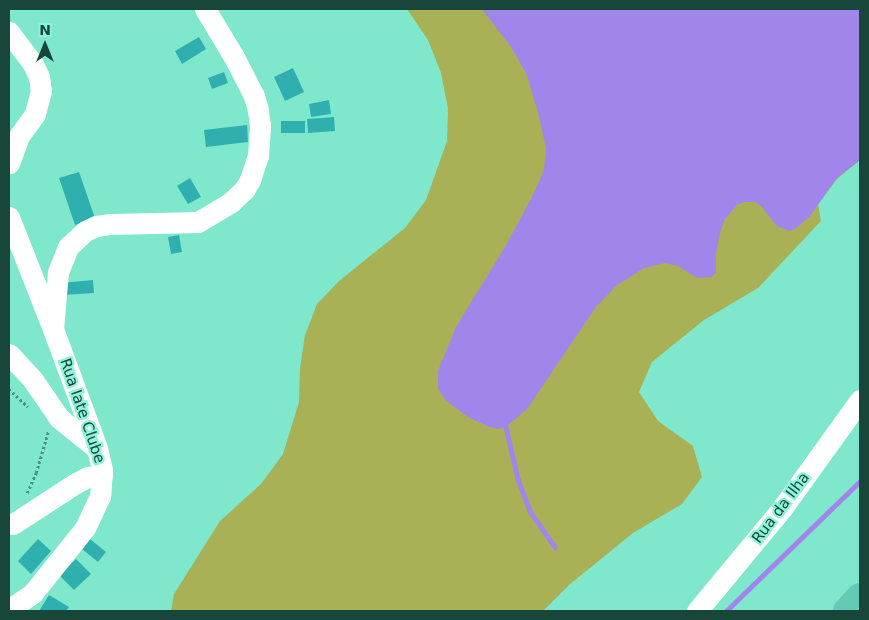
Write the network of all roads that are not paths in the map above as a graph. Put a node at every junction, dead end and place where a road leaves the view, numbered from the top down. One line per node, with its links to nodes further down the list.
1 (205, 9): 5 (street)
2 (9, 32): 3 (street)
3 (9, 163)
4 (9, 217): 5 (street, Rua Iate Clube)
5 (53, 329): 8 (street, Rua Iate Clube)
6 (9, 354): 8 (street)
7 (860, 400): 14 (street, Rua da Ilha)
8 (97, 448): 9 (street, Rua Iate Clube)
9 (102, 476): 10 (street); 12 (street, Rua Iate Clube)
10 (13, 524)
11 (860, 597): 15 (main road)
12 (28, 602): 13 (street, Rua Iate Clube)
13 (9, 610)
14 (698, 611)
15 (847, 611)

